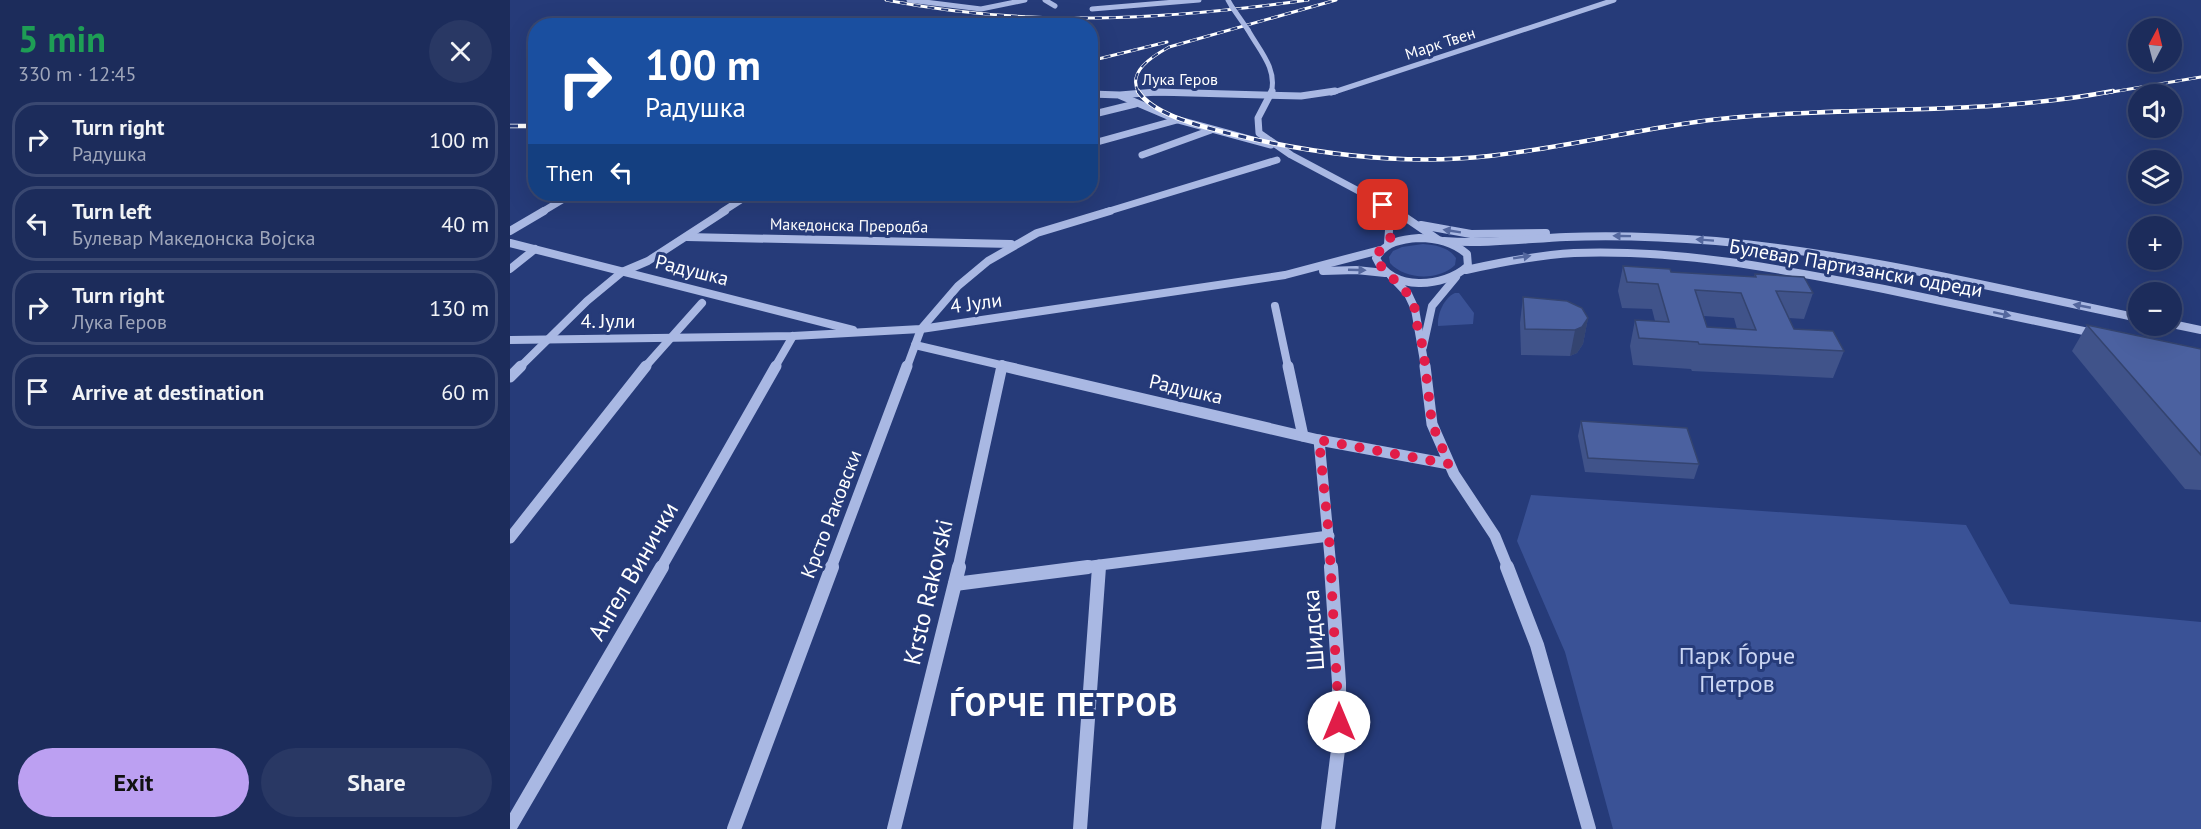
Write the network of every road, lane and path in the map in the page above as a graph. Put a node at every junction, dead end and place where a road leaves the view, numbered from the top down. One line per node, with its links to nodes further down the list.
1 (909, 0): 8 (street)
2 (968, 0): 8 (street)
3 (1025, 0): 8 (street)
4 (1045, 0): 9 (street)
5 (1199, 0): 10 (street)
6 (1228, 0): 12 (street, bridge)
7 (1614, 0): 12 (street, Марк Твен)
8 (944, 5)
9 (1055, 6)
10 (1092, 9)
11 (1098, 94): 13 (street, Лука Геров)
12 (1271, 94): 13 (street, Лука Геров); 19 (street)
13 (1120, 95): 14 (street)
14 (1135, 104): 15 (street); 16 (street)
15 (1098, 113)
16 (1178, 120): 17 (street); 18 (street)
17 (1211, 130): 19 (street); 20 (street)
18 (1098, 142)
19 (1275, 146): 22 (street)
20 (1142, 155)
21 (1277, 160): 31 (street)
22 (1373, 196): 25 (street); 32 (street)
23 (560, 201): 26 (street)
24 (740, 201): 28 (street)
25 (1416, 224): 27 (street, one-way to 25); 29 (street)
26 (510, 231)
27 (1594, 236): 29 (street, Булевар Партизански одреди); 43 (street, Булевар Партизански одреди, one-way to 27)
28 (687, 237): 31 (street, Македонска Преродба); 37 (street)
29 (1441, 240): 32 (street, Булевар Партизански одреди); 36 (street)
30 (510, 243): 33 (street, Радушка)
31 (1011, 244): 45 (street, Крсто Раковски)
32 (1388, 244): 34 (street)
33 (535, 249): 35 (street); 37 (street, Радушка)
34 (1380, 250): 38 (street, 4 Јули); 39 (street)
35 (510, 269)
36 (1466, 270): 40 (street); 49 (street, Булевар Партизански одреди, one-way to 49)
37 (622, 272): 47 (street, Радушка); 52 (street)
38 (1286, 274): 39 (street, 4 Јули, one-way to 39); 45 (street, 4 Јули)
39 (1388, 274): 40 (street, 4 Јули); 54 (street)
40 (1456, 277): 54 (street)
41 (702, 303): 50 (street)
42 (1275, 306): 57 (street)
43 (2128, 316)
44 (2182, 326): 46 (street)
45 (921, 329): 47 (street, 4 Јули); 53 (street, Крсто Раковски)
46 (2201, 330)
47 (866, 333): 48 (street, 4 Јули)
48 (793, 336): 50 (street, 4 Јули); 64 (street, Ангел Винички)
49 (2111, 336)
50 (670, 339): 52 (street, 4. Јули); 61 (street)
51 (510, 340): 52 (street)
52 (546, 340): 56 (street)
53 (915, 345): 55 (street, Радушка); 65 (street, Крсто Раковски)
54 (1423, 347): 59 (street)
55 (1002, 364): 57 (street, Радушка); 63 (street, Krsto Rakovski)
56 (510, 377)
57 (1303, 436): 58 (street, Радушка)
58 (1319, 440): 59 (street, Радушка); 60 (street, Шидска)
59 (1449, 464): 69 (street)
60 (1329, 536): 62 (street); 68 (street, Шидска)
61 (510, 538)
62 (1099, 565): 63 (street); 67 (street)
63 (955, 584): 66 (street, Krsto Rakovski)
64 (510, 827)
65 (734, 829)
66 (894, 829)
67 (1080, 829)
68 (1328, 829)
69 (1589, 829)

